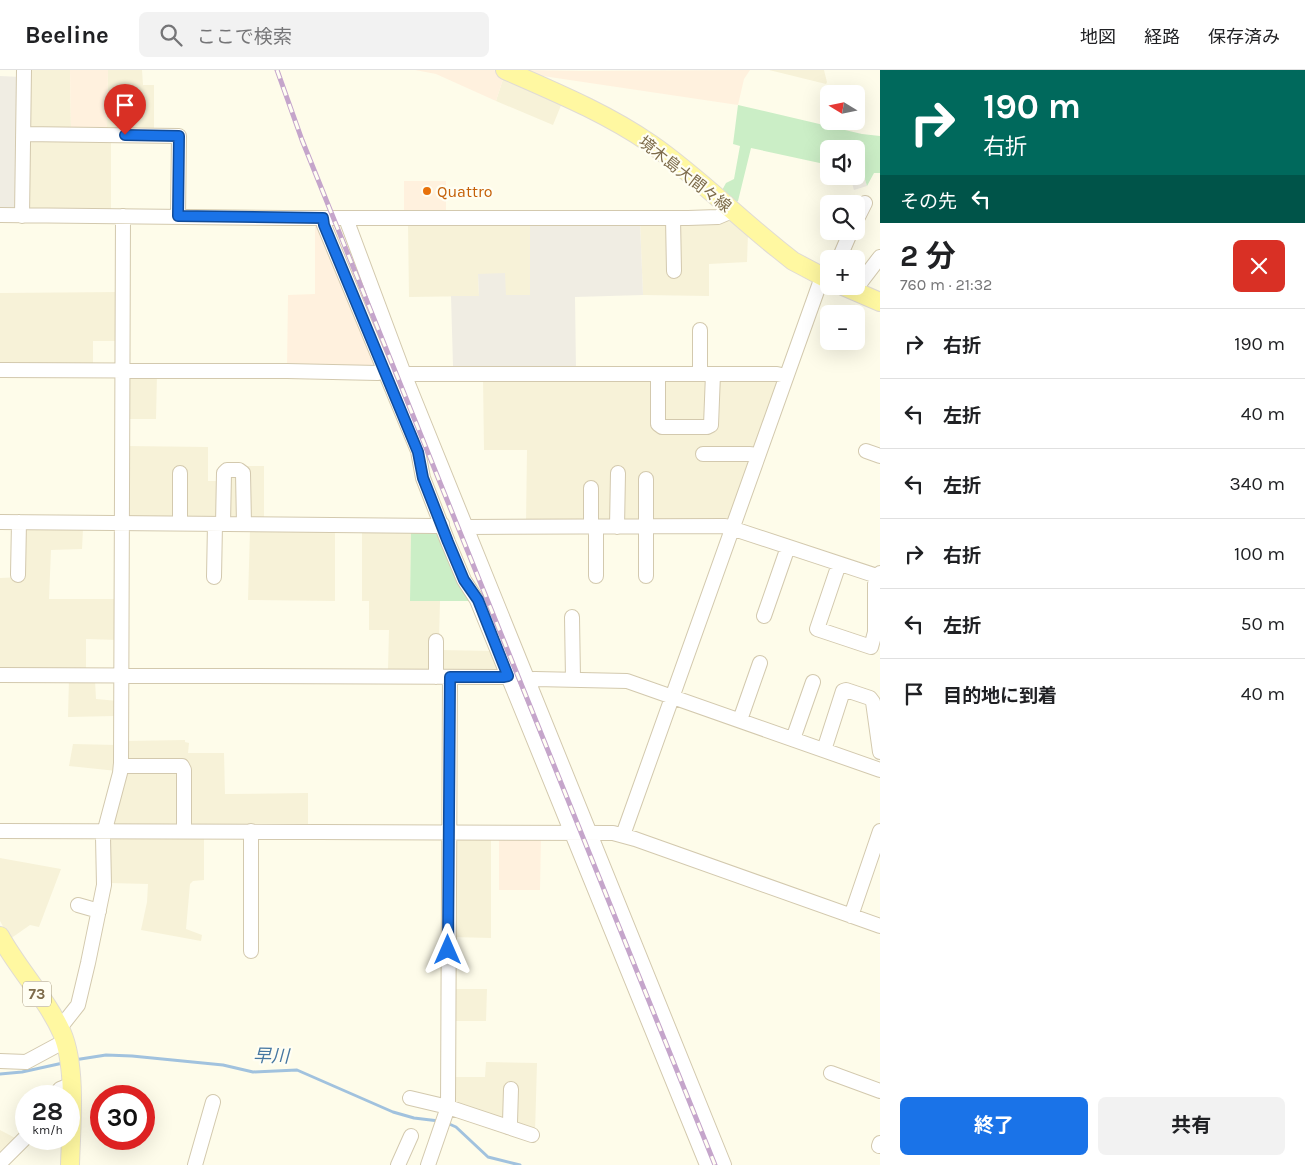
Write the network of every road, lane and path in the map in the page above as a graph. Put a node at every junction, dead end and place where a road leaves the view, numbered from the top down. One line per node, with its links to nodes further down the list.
1 (24, 70): 3 (street)
2 (505, 70): 4 (main road, 境木島大間々線)
3 (23, 134): 6 (street); 8 (street)
4 (732, 211): 11 (street); 15 (main road, 境木島大間々線)
5 (0, 215): 6 (street)
6 (22, 216): 7 (street)
7 (123, 216): 8 (street); 22 (street)
8 (178, 216): 9 (street)
9 (323, 218): 10 (street); 21 (street)
10 (348, 218): 11 (street); 23 (street)
11 (673, 218): 13 (street)
12 (880, 256): 14 (street)
13 (674, 272)
14 (865, 272)
15 (820, 275)
16 (820, 291): 26 (street)
17 (863, 295): 18 (main road)
18 (880, 302)
19 (700, 330): 25 (street)
20 (0, 370): 22 (street)
21 (386, 370): 22 (street); 41 (street)
22 (124, 371): 37 (street)
23 (404, 374): 24 (street); 42 (street)
24 (658, 374): 25 (street); 25 (street)
25 (706, 374): 26 (street)
26 (786, 376): 29 (street)
27 (866, 451): 30 (street)
28 (703, 454): 29 (street)
29 (758, 455): 46 (street)
30 (880, 456)
31 (180, 473): 38 (street)
32 (618, 473): 44 (street)
33 (646, 479): 45 (street)
34 (591, 488): 43 (street)
35 (0, 522): 36 (street)
36 (19, 522): 37 (street); 49 (street)
37 (123, 523): 38 (street); 59 (street)
38 (180, 523): 39 (street)
39 (219, 524): 40 (street); 40 (street); 53 (street)
40 (244, 524): 41 (street)
41 (442, 524): 60 (street)
42 (467, 527): 43 (street); 63 (street)
43 (594, 527): 44 (street); 50 (street)
44 (617, 527): 45 (street)
45 (646, 527): 46 (street); 51 (street)
46 (732, 528): 47 (street); 65 (street)
47 (788, 547): 48 (street); 54 (street)
48 (839, 564): 52 (street); 52 (street)
49 (18, 575)
50 (596, 576)
51 (646, 576)
52 (880, 576)
53 (214, 577)
54 (764, 616)
55 (572, 617): 62 (street)
56 (436, 641): 61 (street)
57 (760, 663): 66 (street)
58 (0, 675): 59 (street)
59 (122, 676): 61 (street); 70 (street)
60 (508, 676): 61 (street); 78 (street)
61 (443, 677): 77 (street)
62 (573, 679): 63 (street); 65 (street)
63 (529, 680): 79 (street)
64 (813, 682): 67 (street)
65 (673, 696): 66 (street); 80 (street)
66 (740, 720): 67 (street)
67 (793, 739): 68 (street)
68 (824, 750): 69 (street); 71 (street)
69 (880, 752)
70 (121, 766): 73 (street); 74 (street)
71 (880, 770)
72 (0, 831): 73 (street)
73 (105, 831): 74 (street); 82 (street)
74 (184, 831): 75 (street)
75 (251, 831): 77 (street); 86 (street)
76 (880, 831): 83 (street)
77 (449, 833): 78 (street); 96 (street)
78 (572, 833): 79 (street); 106 (street)
79 (591, 833): 80 (street); 107 (street)
80 (623, 835): 83 (street)
81 (78, 905): 82 (street)
82 (99, 911): 87 (street)
83 (851, 916): 84 (street)
84 (880, 926)
85 (1, 941): 87 (main road, 73)
86 (251, 951)
87 (64, 1041): 88 (street); 90 (main road, 73)
88 (0, 1061)
89 (830, 1073): 93 (street)
90 (70, 1079): 91 (street); 102 (main road, 73)
91 (64, 1085)
92 (511, 1089): 97 (street)
93 (880, 1091)
94 (410, 1098): 96 (street)
95 (214, 1102): 103 (street)
96 (447, 1110): 97 (street); 105 (street)
97 (508, 1127): 98 (street)
98 (532, 1135)
99 (411, 1136): 104 (street)
100 (15, 1148): 101 (street)
101 (0, 1163)
102 (70, 1165)
103 (195, 1165)
104 (398, 1165)
105 (428, 1165)
106 (707, 1165)
107 (724, 1165)

